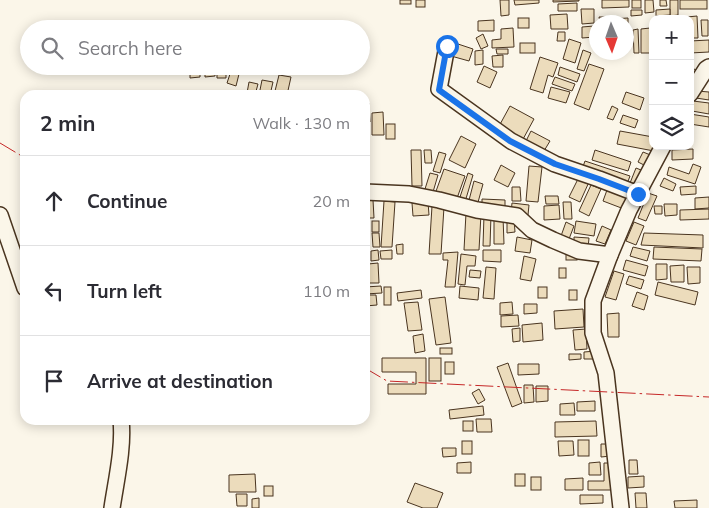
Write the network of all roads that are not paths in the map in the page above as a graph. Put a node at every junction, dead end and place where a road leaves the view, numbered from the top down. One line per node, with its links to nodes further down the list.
1 (447, 46): 6 (street)
2 (709, 67): 3 (street)
3 (694, 88)
4 (661, 150): 6 (street)
5 (370, 192): 8 (street)
6 (638, 194): 8 (street)
7 (0, 215): 9 (street)
8 (610, 255): 12 (street)
9 (20, 273)
10 (121, 425): 11 (street)
11 (112, 508)
12 (621, 508)

